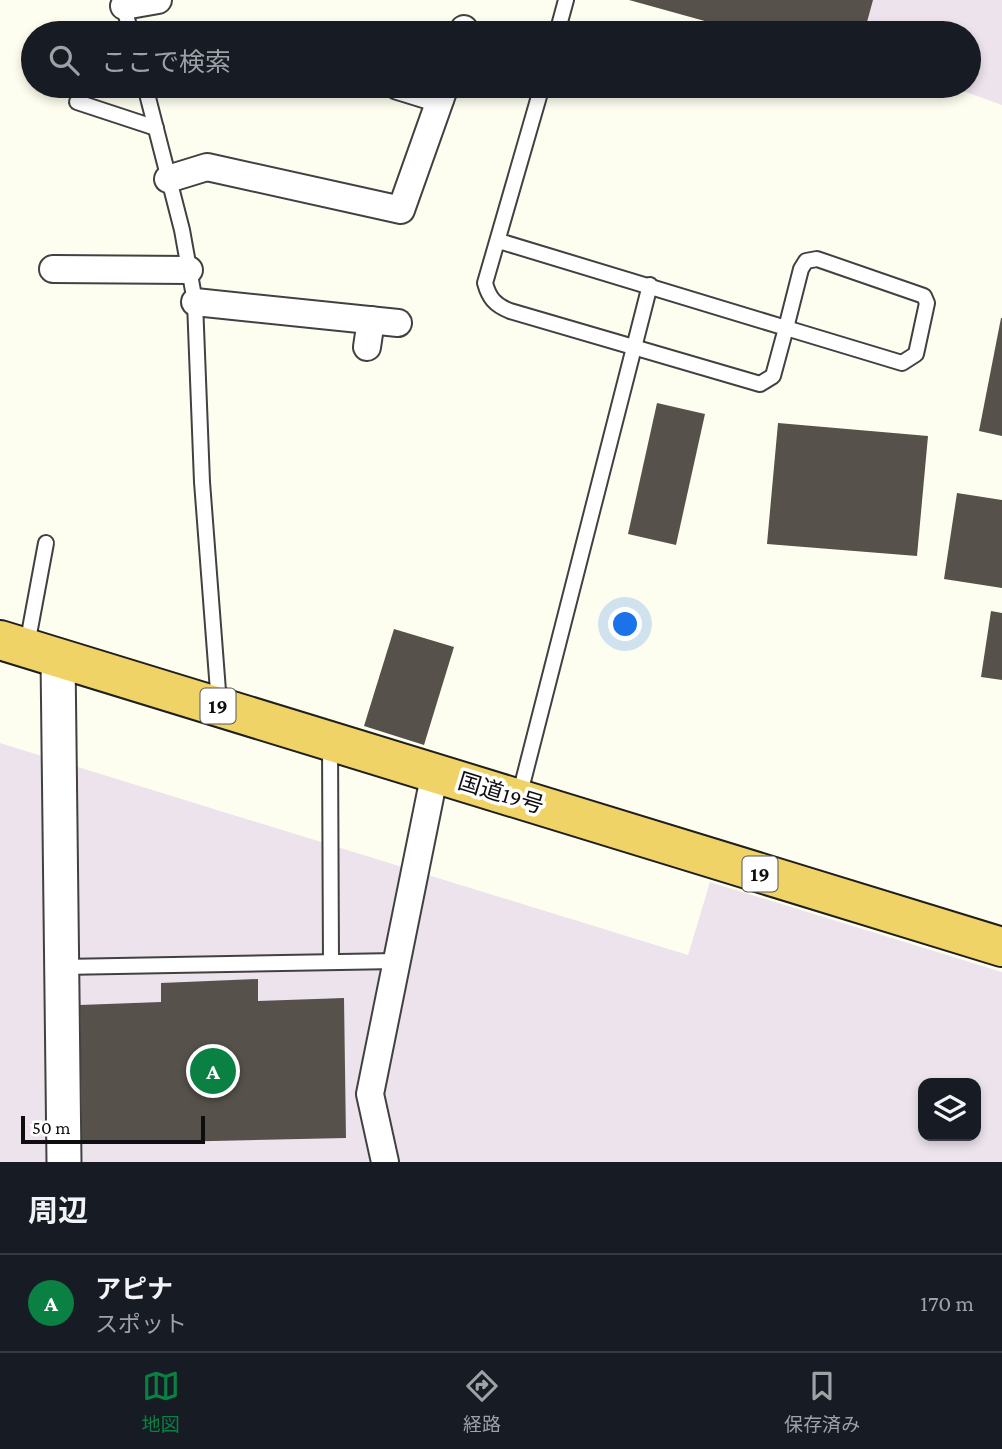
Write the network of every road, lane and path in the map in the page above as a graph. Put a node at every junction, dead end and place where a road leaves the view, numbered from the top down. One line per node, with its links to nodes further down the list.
1 (158, 0): 3 (street)
2 (566, 0): 5 (lane)
3 (123, 3): 4 (lane)
4 (128, 21)
5 (560, 21)
6 (148, 98): 10 (lane)
7 (440, 98): 11 (street)
8 (539, 98): 12 (lane)
9 (77, 102): 10 (lane)
10 (156, 128): 11 (lane)
11 (169, 179): 14 (lane)
12 (499, 241): 15 (lane); 20 (lane)
13 (53, 268): 14 (street)
14 (189, 270): 16 (lane)
15 (650, 285): 19 (lane); 20 (lane)
16 (195, 302): 17 (street); 24 (lane)
17 (371, 320): 18 (street); 21 (street)
18 (398, 323)
19 (786, 328): 19 (lane); 20 (lane)
20 (634, 345): 27 (lane)
21 (367, 347)
22 (46, 543): 23 (lane)
23 (28, 648): 24 (highway, 国道19号 / 19); 31 (street)
24 (219, 706): 25 (highway, 国道19号 / 19)
25 (330, 741): 26 (highway, 国道19号 / 19); 30 (lane)
26 (435, 772): 27 (highway, 国道19号 / 19); 29 (street)
27 (519, 798): 28 (highway, 国道19号 / 19)
28 (1002, 947)
29 (397, 961): 30 (lane); 33 (street)
30 (331, 962): 31 (lane)
31 (62, 967): 32 (street)
32 (64, 1162)
33 (386, 1162)

